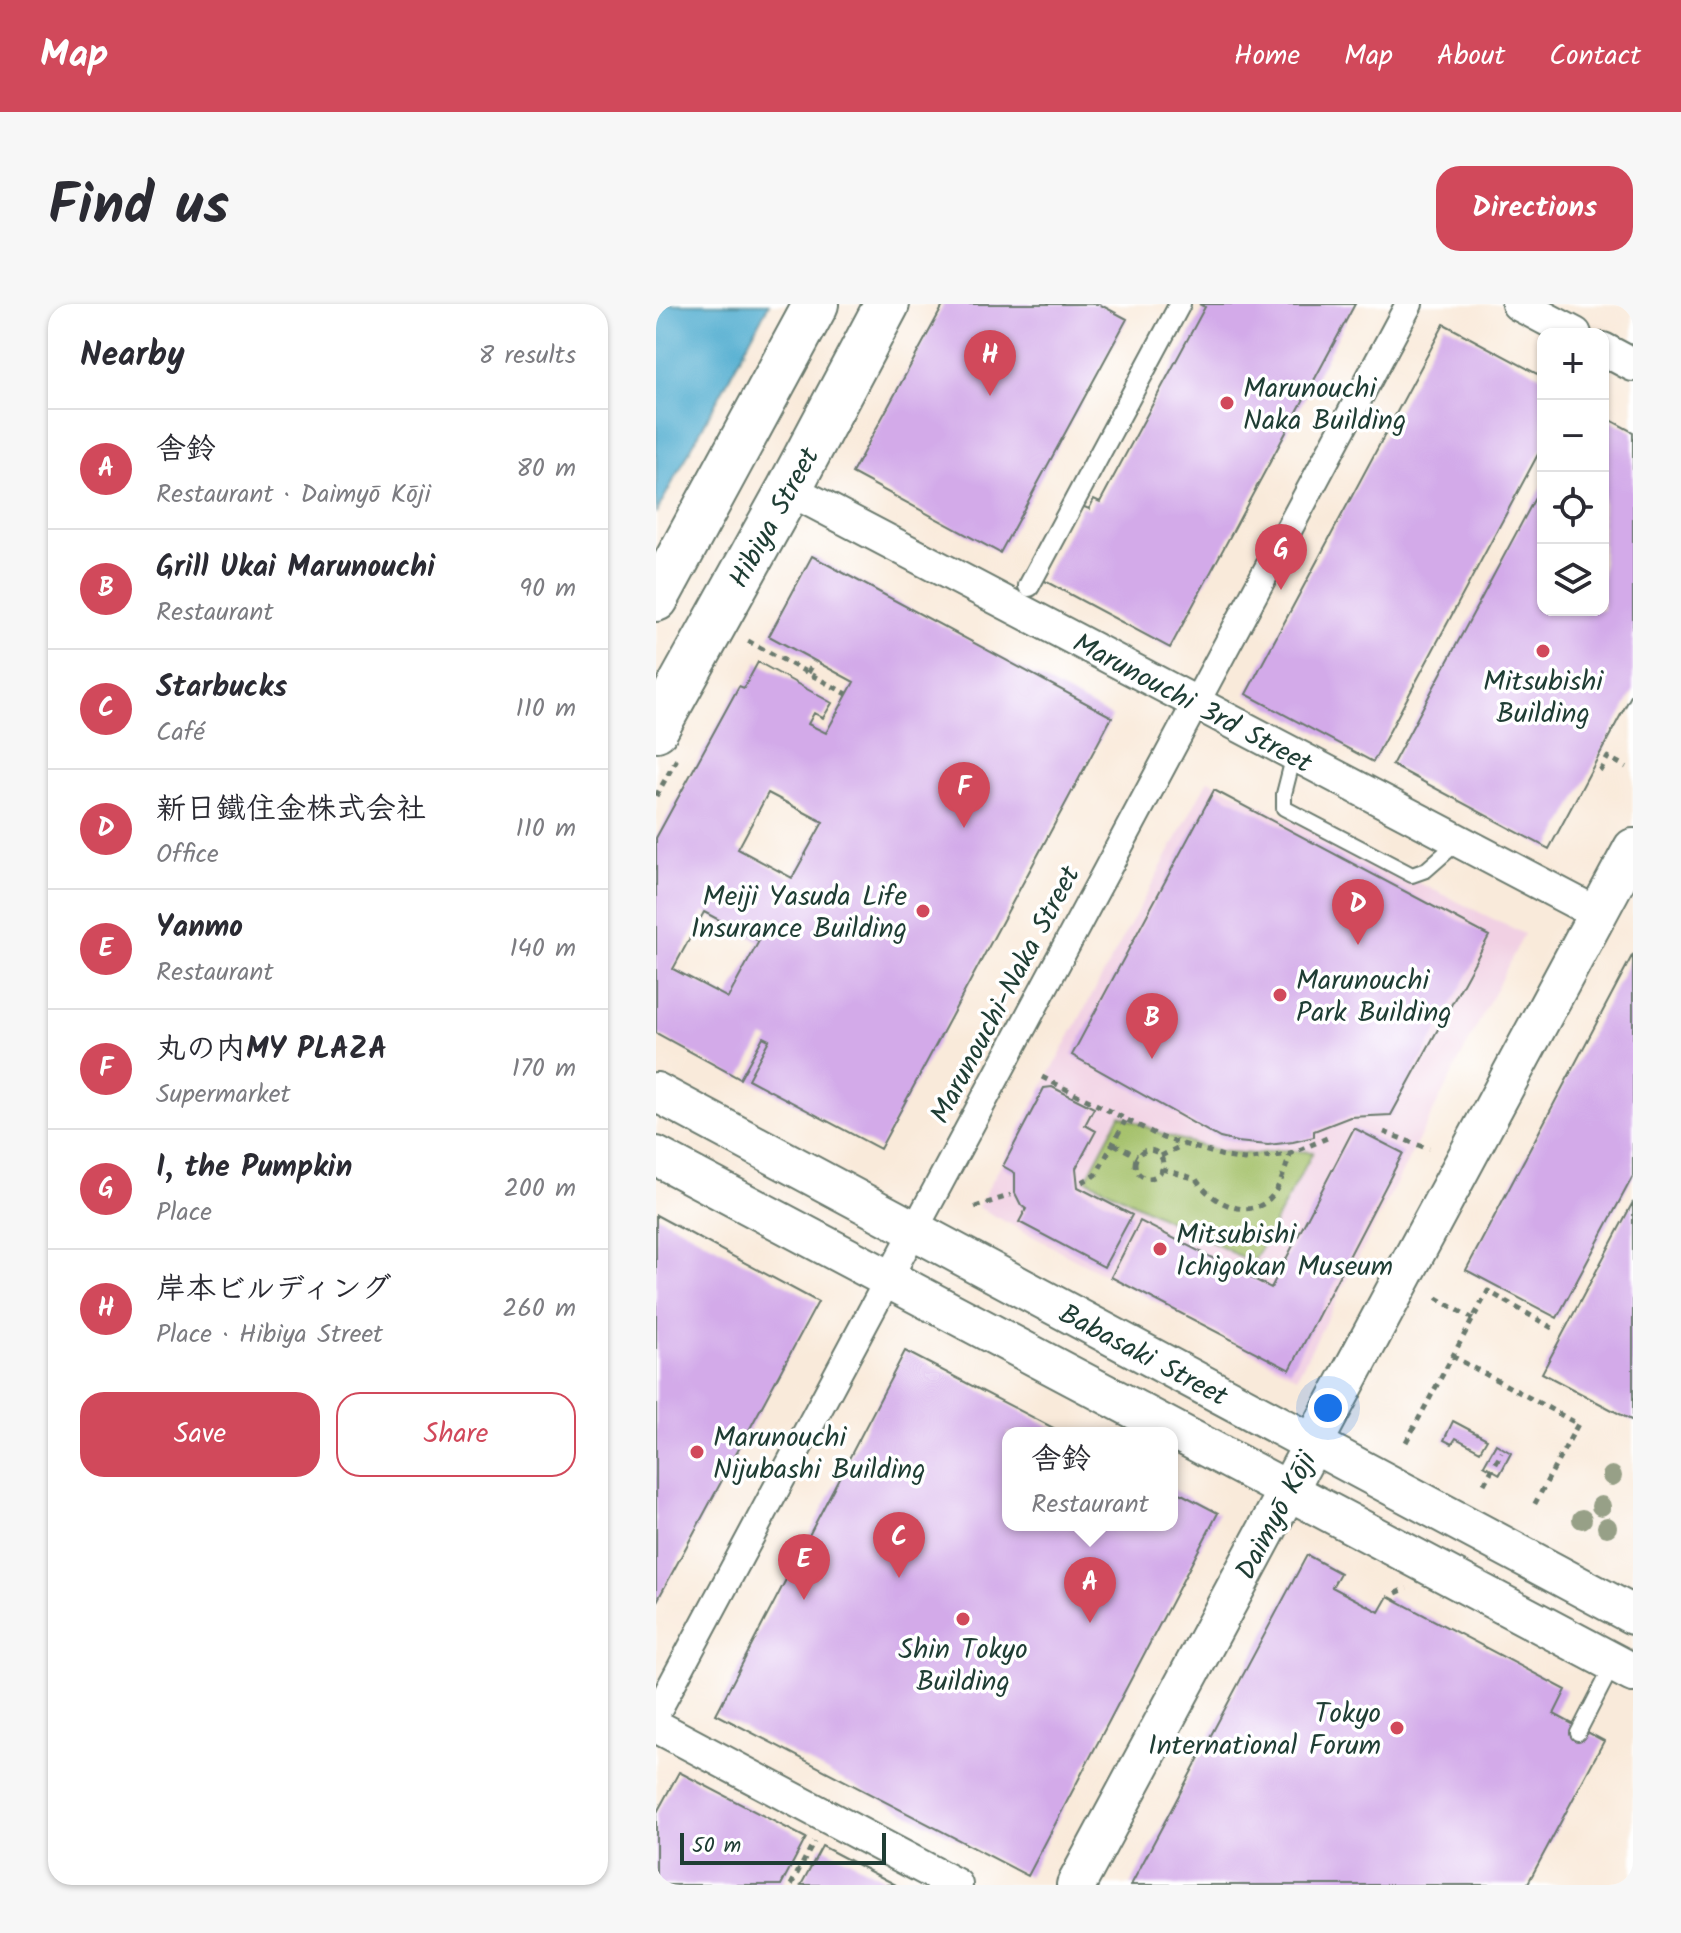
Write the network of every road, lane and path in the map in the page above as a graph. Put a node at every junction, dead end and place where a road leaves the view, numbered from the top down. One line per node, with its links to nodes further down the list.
1 (816, 304): 11 (highway)
2 (887, 304): 9 (highway, Hibiya Street)
3 (1180, 304): 10 (street)
4 (1409, 304): 16 (street, Marunouchi-Naka Street)
5 (1518, 304): 6 (street)
6 (1564, 328)
7 (1609, 352): 8 (street)
8 (1633, 365)
9 (789, 489): 16 (street, Marunouchi 3rd Street); 17 (highway, Hibiya Street)
10 (1029, 586)
11 (656, 599)
12 (748, 641): 14 (path)
13 (814, 662): 14 (path)
14 (808, 673): 15 (path)
15 (847, 694)
16 (1195, 703): 18 (street, Marunouchi 3rd Street); 40 (street, Marunouchi-Naka Street)
17 (656, 729)
18 (1294, 755): 21 (street, Marunouchi 3rd Street); 21 (lane)
19 (1626, 767): 20 (path)
20 (1600, 771)
21 (1459, 841): 23 (street, Marunouchi 3rd Street)
22 (1633, 848): 23 (main road, Daimyō Kōji)
23 (1598, 914): 49 (main road, Daimyō Kōji)
24 (1042, 1077): 26 (path)
25 (656, 1092): 40 (main road, Babasaki Street)
26 (1125, 1121): 29 (path); 30 (path)
27 (1384, 1132): 31 (path)
28 (1327, 1138): 32 (path)
29 (1114, 1144): 34 (path); 37 (path)
30 (1185, 1144): 32 (path); 35 (path)
31 (1429, 1149)
32 (1290, 1154): 36 (path)
33 (656, 1156): 41 (main road, Babasaki Street)
34 (1137, 1156): 35 (path); 36 (path)
35 (1161, 1156): 36 (path)
36 (1162, 1169)
37 (1082, 1182)
38 (1011, 1195): 39 (path)
39 (975, 1207)
40 (914, 1230): 41 (street, Marunouchi-Naka Street); 49 (main road, Babasaki Street)
41 (888, 1280): 46 (main road, Babasaki Street); 56 (street, Marunouchi-Naka Street)
42 (1437, 1298): 43 (path)
43 (1473, 1319): 44 (path); 45 (path)
44 (1554, 1329)
45 (1452, 1356): 48 (path); 53 (path)
46 (1166, 1427)
47 (1178, 1433): 52 (main road, Babasaki Street)
48 (1406, 1442)
49 (1313, 1444): 52 (main road, Daimyō Kōji); 54 (main road, Babasaki Street)
50 (1502, 1452): 51 (path)
51 (1484, 1484)
52 (1287, 1491): 55 (main road, Babasaki Street); 62 (main road, Daimyō Kōji)
53 (1532, 1509)
54 (1633, 1615)
55 (1623, 1668): 58 (lane)
56 (656, 1714)
57 (656, 1726): 59 (street)
58 (1578, 1733)
59 (827, 1816): 60 (path); 61 (street)
60 (791, 1885)
61 (956, 1885)
62 (1076, 1885)

